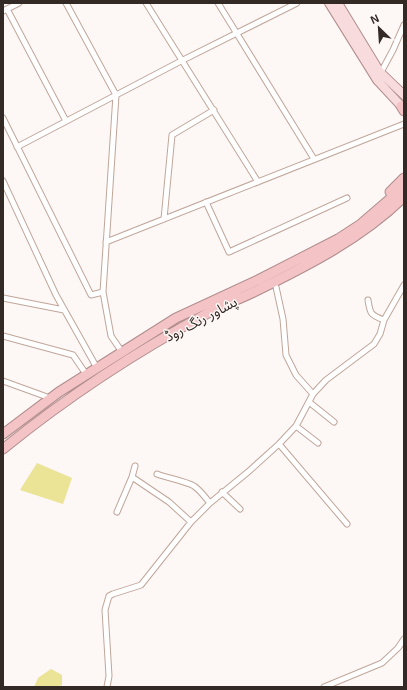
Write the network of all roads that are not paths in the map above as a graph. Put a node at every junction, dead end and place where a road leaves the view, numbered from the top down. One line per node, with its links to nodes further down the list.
1 (19, 3): 8 (street)
2 (66, 3): 13 (street)
3 (146, 3): 11 (street)
4 (218, 3): 10 (street)
5 (297, 3): 10 (street)
6 (329, 3): 12 (main road)
7 (338, 3): 12 (main road)
8 (5, 10): 18 (street)
9 (404, 25): 12 (street)
10 (237, 34): 11 (street); 21 (street)
11 (181, 61): 13 (street); 16 (street)
12 (379, 76): 14 (main road); 15 (main road)
13 (116, 94): 18 (street); 32 (street)
14 (403, 94)
15 (403, 109)
16 (214, 110): 24 (street); 31 (street)
17 (3, 118): 20 (street)
18 (66, 121): 20 (street)
19 (404, 124): 21 (street)
20 (17, 147): 37 (street)
21 (314, 159): 24 (street)
22 (404, 178): 34 (highway)
23 (3, 181): 26 (street)
24 (258, 182): 29 (street)
25 (404, 187): 33 (highway, پشاور رنگ روڈ)
26 (6, 192): 40 (street)
27 (404, 197): 33 (highway, پشاور رنگ روڈ)
28 (347, 198): 29 (street)
29 (206, 202): 31 (street)
30 (404, 206): 36 (highway)
31 (164, 219): 32 (street)
32 (106, 242): 37 (street)
33 (314, 256): 34 (highway, پشاور رنگ روڈ)
34 (260, 283): 36 (highway); 43 (highway, پشاور رنگ روڈ); 55 (highway, پشاور رنگ روڈ)
35 (404, 285): 41 (street)
36 (276, 287): 47 (street)
37 (103, 292): 43 (street)
38 (3, 298): 40 (street)
39 (368, 300): 41 (street)
40 (64, 310): 44 (street)
41 (384, 320): 47 (street)
42 (3, 336): 45 (street)
43 (122, 352): 44 (highway, پشاور رنگ روڈ)
44 (97, 368): 45 (highway, پشاور رنگ روڈ)
45 (86, 374): 48 (highway, پشاور رنگ روڈ)
46 (3, 381): 48 (street)
47 (313, 394): 49 (street)
48 (50, 398): 52 (highway, پشاور رنگ روڈ)
49 (309, 402): 50 (street); 51 (street)
50 (334, 422)
51 (296, 426): 53 (street); 54 (street)
52 (3, 434)
53 (318, 443)
54 (279, 444): 59 (street); 64 (street)
55 (3, 449)
56 (135, 466): 58 (street)
57 (157, 474): 60 (street)
58 (132, 477): 62 (street); 63 (street)
59 (222, 492): 60 (street); 61 (street)
60 (210, 503): 63 (street)
61 (240, 509)
62 (117, 512)
63 (190, 522): 66 (street)
64 (347, 524)
65 (404, 639): 67 (street)
66 (107, 687)
67 (324, 687)

